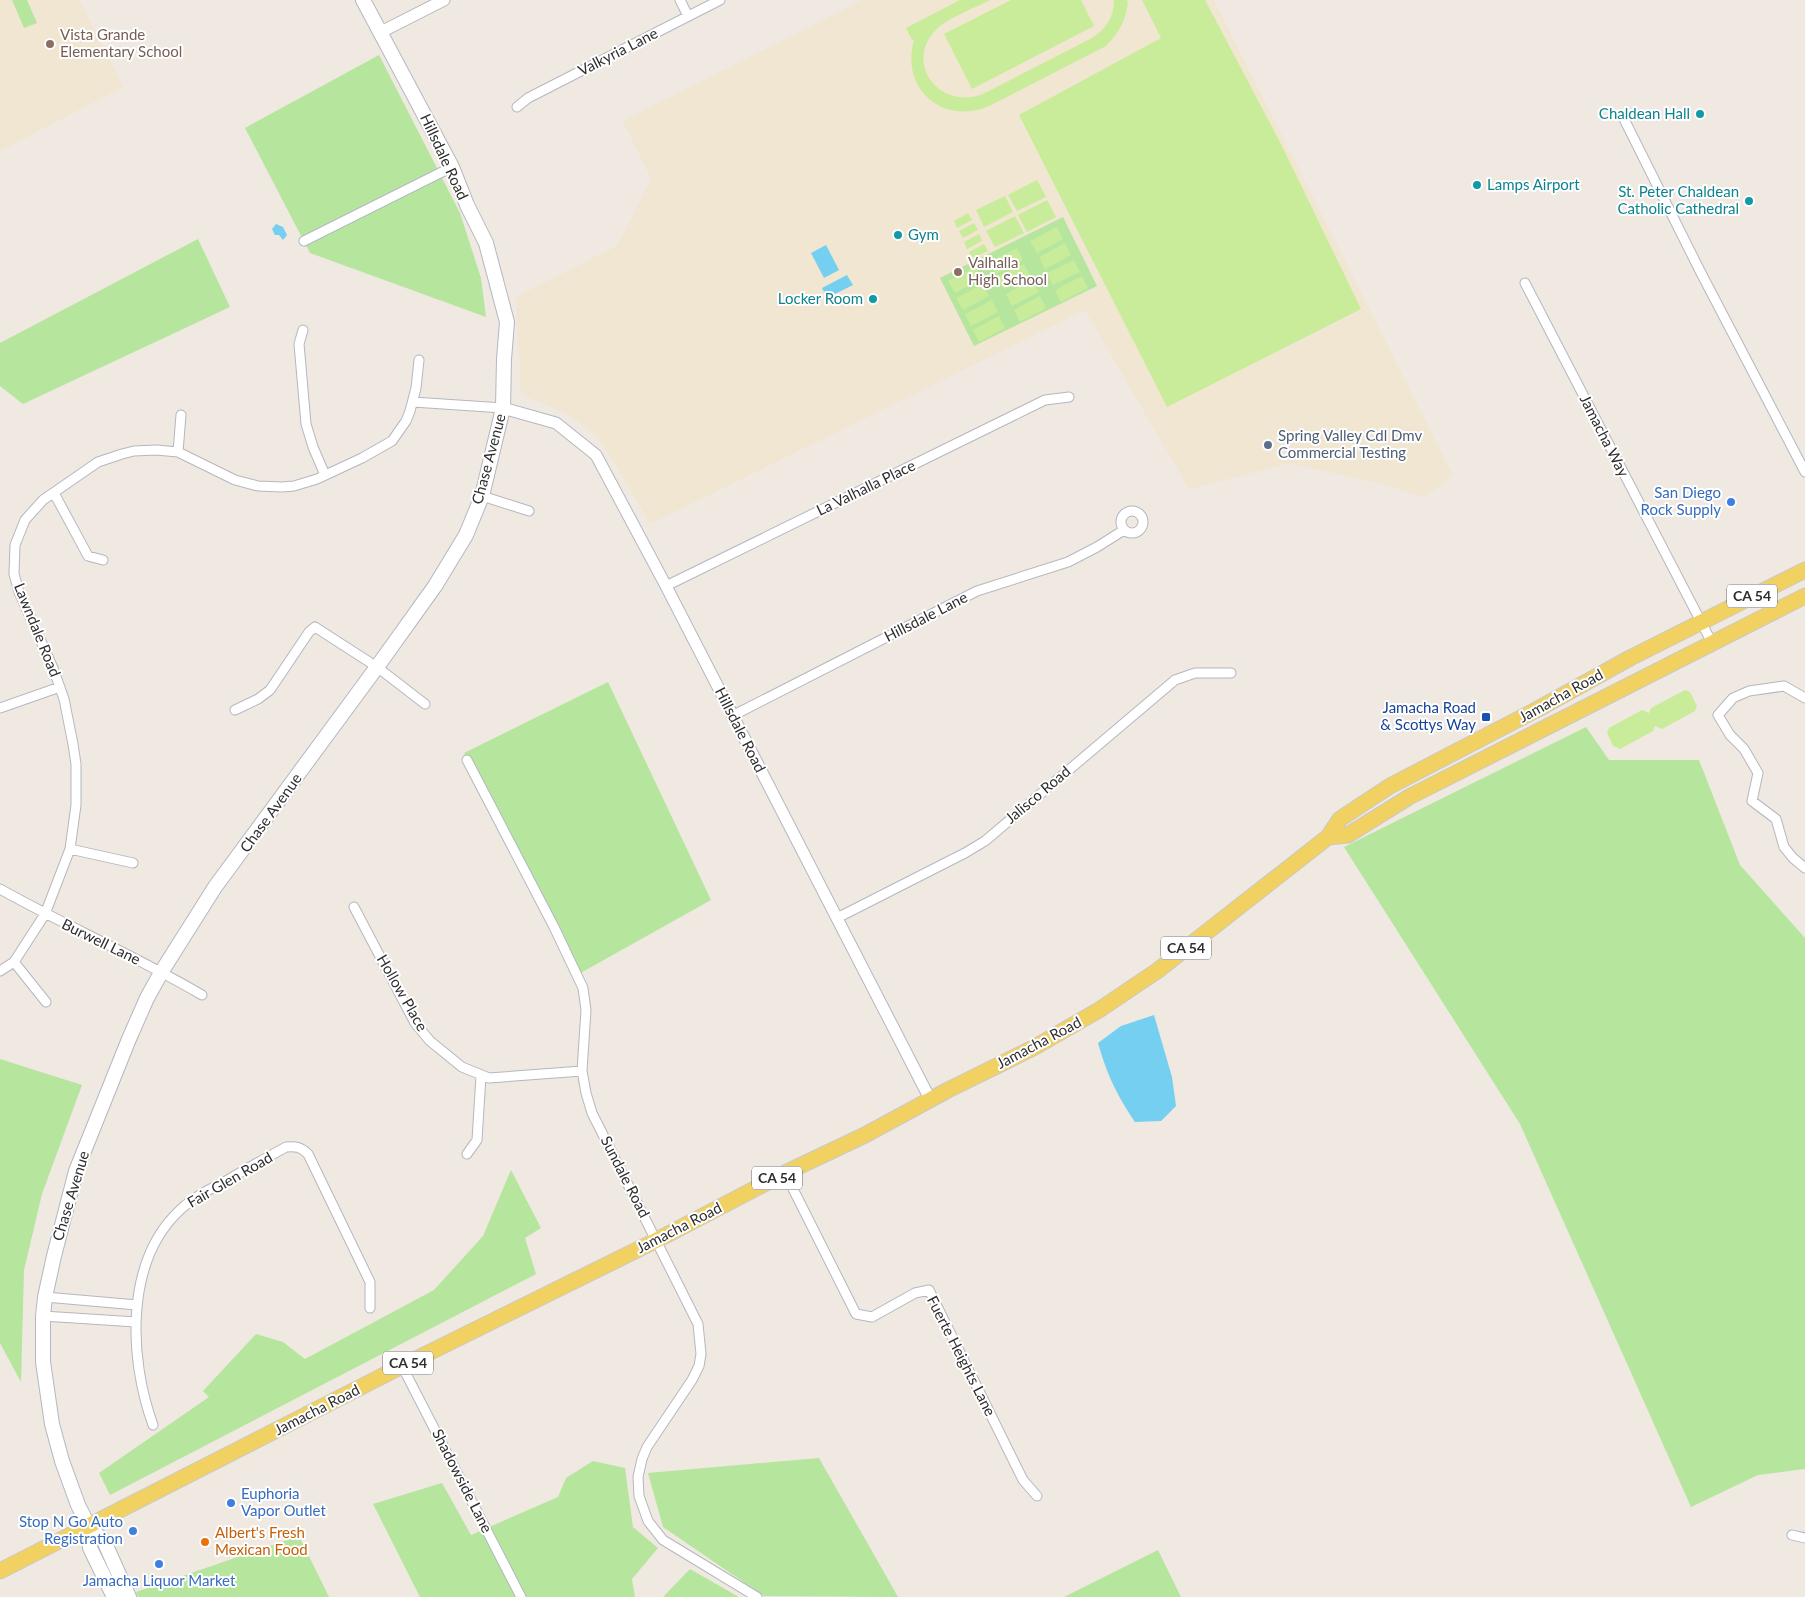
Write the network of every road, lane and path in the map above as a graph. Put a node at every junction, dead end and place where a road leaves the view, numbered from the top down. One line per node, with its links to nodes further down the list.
1 (363, 0): 6 (main road, Hillsdale Road)
2 (444, 0): 6 (street)
3 (680, 0): 5 (street)
4 (720, 0): 5 (street, Valkyria Lane)
5 (688, 16): 7 (street, Valkyria Lane)
6 (381, 32): 9 (main road, Hillsdale Road)
7 (517, 107)
8 (1624, 121): 20 (street)
9 (452, 167): 10 (street); 12 (main road, Hillsdale Road)
10 (304, 241)
11 (1525, 283): 30 (street, Jamacha Way)
12 (507, 322): 17 (main road, Chase Avenue)
13 (303, 330): 21 (street)
14 (419, 360): 16 (street, Lawndale Road)
15 (1069, 397): 28 (street, La Valhalla Place)
16 (413, 402): 17 (street); 21 (street, Lawndale Road)
17 (503, 408): 23 (main road, Chase Avenue); 28 (street, Hillsdale Road)
18 (181, 415): 19 (street)
19 (178, 452): 21 (street, Lawndale Road); 22 (street, Lawndale Road)
20 (1805, 472)
21 (325, 475)
22 (54, 493): 26 (street); 34 (street, Lawndale Road)
23 (482, 496): 24 (street); 32 (main road, Chase Avenue)
24 (529, 511)
25 (1124, 530): 40 (street, Hillsdale Lane)
26 (103, 560)
27 (1805, 570): 30 (main road, Jamacha Road / CA 54)
28 (666, 586): 40 (street, Hillsdale Road)
29 (1805, 596): 31 (main road, Jamacha Road / CA 54)
30 (1700, 622): 31 (street, Jamacha Way); 38 (main road, Jamacha Road / CA 54)
31 (1712, 642): 41 (main road, Jamacha Road / CA 54)
32 (377, 668): 36 (street); 39 (street); 53 (main road, Chase Avenue)
33 (1231, 673): 50 (street, Jalisco Road)
34 (60, 687): 37 (street); 44 (street, Lawndale Road)
35 (1805, 698): 46 (street)
36 (425, 704)
37 (0, 708)
38 (1538, 709): 41 (main road); 43 (main road, Jamacha Road / CA 54)
39 (235, 710)
40 (732, 716): 50 (street, Hillsdale Road)
41 (1565, 717): 43 (main road, Jamacha Road / CA 54)
42 (467, 760): 56 (street, Sundale Road)
43 (1328, 837): 58 (main road, Jamacha Road / CA 54)
44 (70, 849): 45 (street); 49 (street, Lawndale Road)
45 (133, 862)
46 (1805, 868)
47 (0, 889): 49 (street, Burwell Lane)
48 (354, 906): 57 (street, Hollow Place)
49 (45, 914): 51 (street, Lawndale Road); 53 (street, Burwell Lane)
50 (837, 918): 58 (street, Hillsdale Road)
51 (14, 962): 52 (street, Lawndale Road); 55 (street)
52 (0, 971)
53 (162, 971): 54 (street, Burwell Lane); 62 (main road, Chase Avenue)
54 (202, 995)
55 (46, 1002)
56 (582, 1071): 57 (street, Hollow Place); 61 (street, Sundale Road)
57 (481, 1076): 59 (street)
58 (930, 1099): 60 (main road, Jamacha Road / CA 54)
59 (467, 1154)
60 (786, 1173): 61 (main road, Jamacha Road / CA 54); 69 (street, Fuerte Heights Lane)
61 (657, 1240): 67 (main road, Jamacha Road / CA 54); 77 (street, Sundale Road)
62 (45, 1297): 63 (street); 65 (main road, Chase Avenue)
63 (138, 1305): 64 (street, Fair Glen Road); 66 (street, Fair Glen Road)
64 (370, 1308)
65 (43, 1316): 66 (street); 70 (main road, Chase Avenue)
66 (136, 1322): 68 (street, Fair Glen Road)
67 (402, 1366): 70 (main road, Jamacha Road / CA 54); 76 (street, Shadowside Lane)
68 (153, 1425)
69 (1038, 1496)
70 (89, 1527): 73 (main road, Jamacha Road / CA 54); 74 (main road); 75 (main road)
71 (1792, 1535): 72 (street)
72 (1805, 1538)
73 (0, 1571)
74 (114, 1597)
75 (129, 1597)
76 (521, 1597)
77 (757, 1597)

